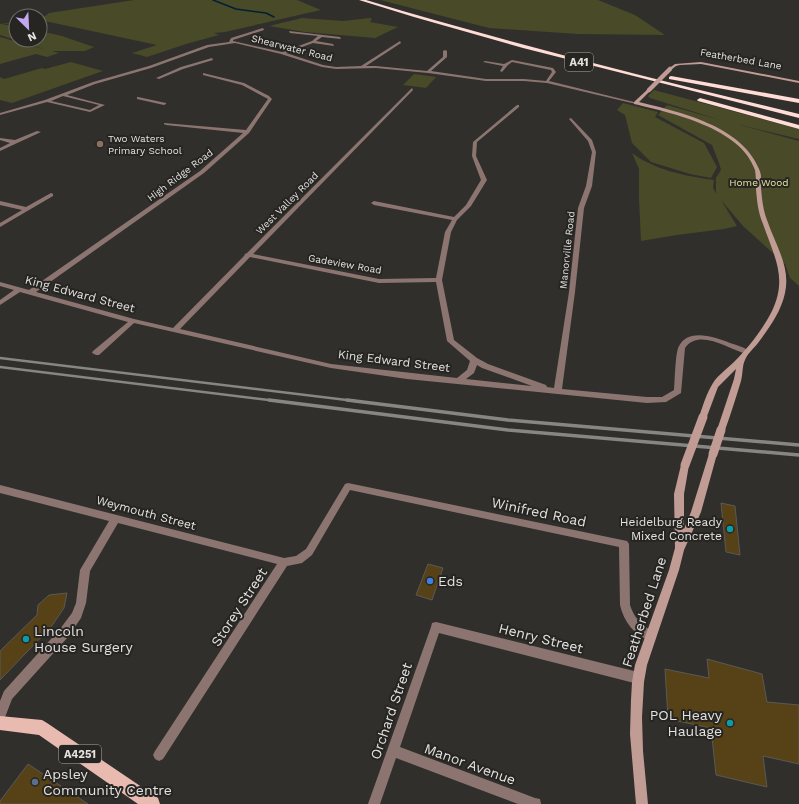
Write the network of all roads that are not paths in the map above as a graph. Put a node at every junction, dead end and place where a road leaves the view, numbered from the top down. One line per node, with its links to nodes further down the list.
1 (361, 0): 5 (highway, A41)
2 (373, 0): 18 (highway, A41)
3 (263, 30): 8 (street)
4 (290, 32): 6 (street)
5 (472, 33): 29 (highway); 42 (highway, A41)
6 (321, 36): 7 (street); 9 (street)
7 (340, 38)
8 (230, 42): 13 (street, Shearwater Road); 15 (street, Shearwater Road)
9 (314, 42): 11 (street); 13 (street)
10 (400, 42): 19 (street)
11 (333, 45)
12 (445, 51): 23 (street)
13 (282, 52): 19 (street, Shearwater Road)
14 (212, 59): 20 (street)
15 (162, 63): 20 (street); 30 (street, Shearwater Road)
16 (484, 63): 17 (street)
17 (506, 64): 22 (street); 26 (street)
18 (609, 65): 34 (highway, A41); 40 (highway, A41)
19 (362, 67): 23 (street, Shearwater Road)
20 (182, 68): 21 (street); 25 (street)
21 (190, 70)
22 (502, 71)
23 (428, 72): 26 (street, Shearwater Road)
24 (204, 74): 47 (street, High Ridge Road)
25 (158, 78)
26 (547, 82): 37 (street, Shearwater Road)
27 (799, 82): 37 (street, Featherbed Lane, bridge)
28 (412, 89): 57 (street, West Valley Road)
29 (665, 91)
30 (64, 95): 33 (street, Shearwater Road); 33 (street)
31 (138, 98): 35 (street)
32 (696, 99): 45 (highway)
33 (47, 101): 41 (street, Shearwater Road)
34 (799, 101)
35 (159, 103): 36 (street); 39 (street)
36 (164, 104)
37 (636, 104): 65 (street, Featherbed Lane)
38 (517, 106): 55 (street)
39 (148, 107)
40 (799, 110)
41 (0, 114)
42 (799, 116)
43 (571, 119): 70 (street, Manorville Road)
44 (166, 124): 47 (street)
45 (799, 127)
46 (39, 132): 49 (street)
47 (247, 132): 61 (street, High Ridge Road)
48 (0, 139): 49 (street)
49 (15, 142): 50 (street)
50 (0, 150)
51 (51, 195): 54 (street)
52 (0, 202): 54 (street)
53 (374, 203): 55 (street)
54 (26, 209): 56 (street)
55 (455, 219): 58 (street)
56 (0, 225)
57 (247, 255): 58 (street, Gadeview Road); 64 (street, West Valley Road)
58 (439, 280): 68 (street)
59 (0, 284): 60 (street, King Edward Street)
60 (20, 289): 61 (street, King Edward Street); 62 (street)
61 (31, 292): 63 (street, King Edward Street)
62 (0, 303)
63 (133, 321): 64 (street, King Edward Street); 66 (street)
64 (175, 330): 69 (street, King Edward Street)
65 (746, 352): 67 (street, Featherbed Lane); 70 (street, King Edward Street)
66 (96, 353)
67 (741, 359): 74 (street, Featherbed Lane, bridge); 74 (street, Featherbed Lane, bridge)
68 (474, 360): 69 (street); 70 (street)
69 (460, 380): 70 (street, King Edward Street)
70 (556, 391)
71 (348, 486): 75 (street, Storey Street); 77 (street, Winifred Road)
72 (0, 489): 73 (street, Weymouth Street)
73 (116, 518): 75 (street, Weymouth Street); 79 (street)
74 (679, 550): 77 (street, Featherbed Lane)
75 (284, 562): 82 (street, Storey Street)
76 (436, 627): 78 (street, Henry Street); 81 (street, Orchard Street)
77 (651, 636): 78 (street, Featherbed Lane)
78 (638, 678): 86 (street, Featherbed Lane)
79 (0, 716)
80 (0, 723): 83 (main road, A4251)
81 (394, 751): 84 (street, Orchard Street); 85 (street, Manor Avenue)
82 (159, 755)
83 (151, 804)
84 (374, 804)
85 (535, 804)
86 (642, 804)

